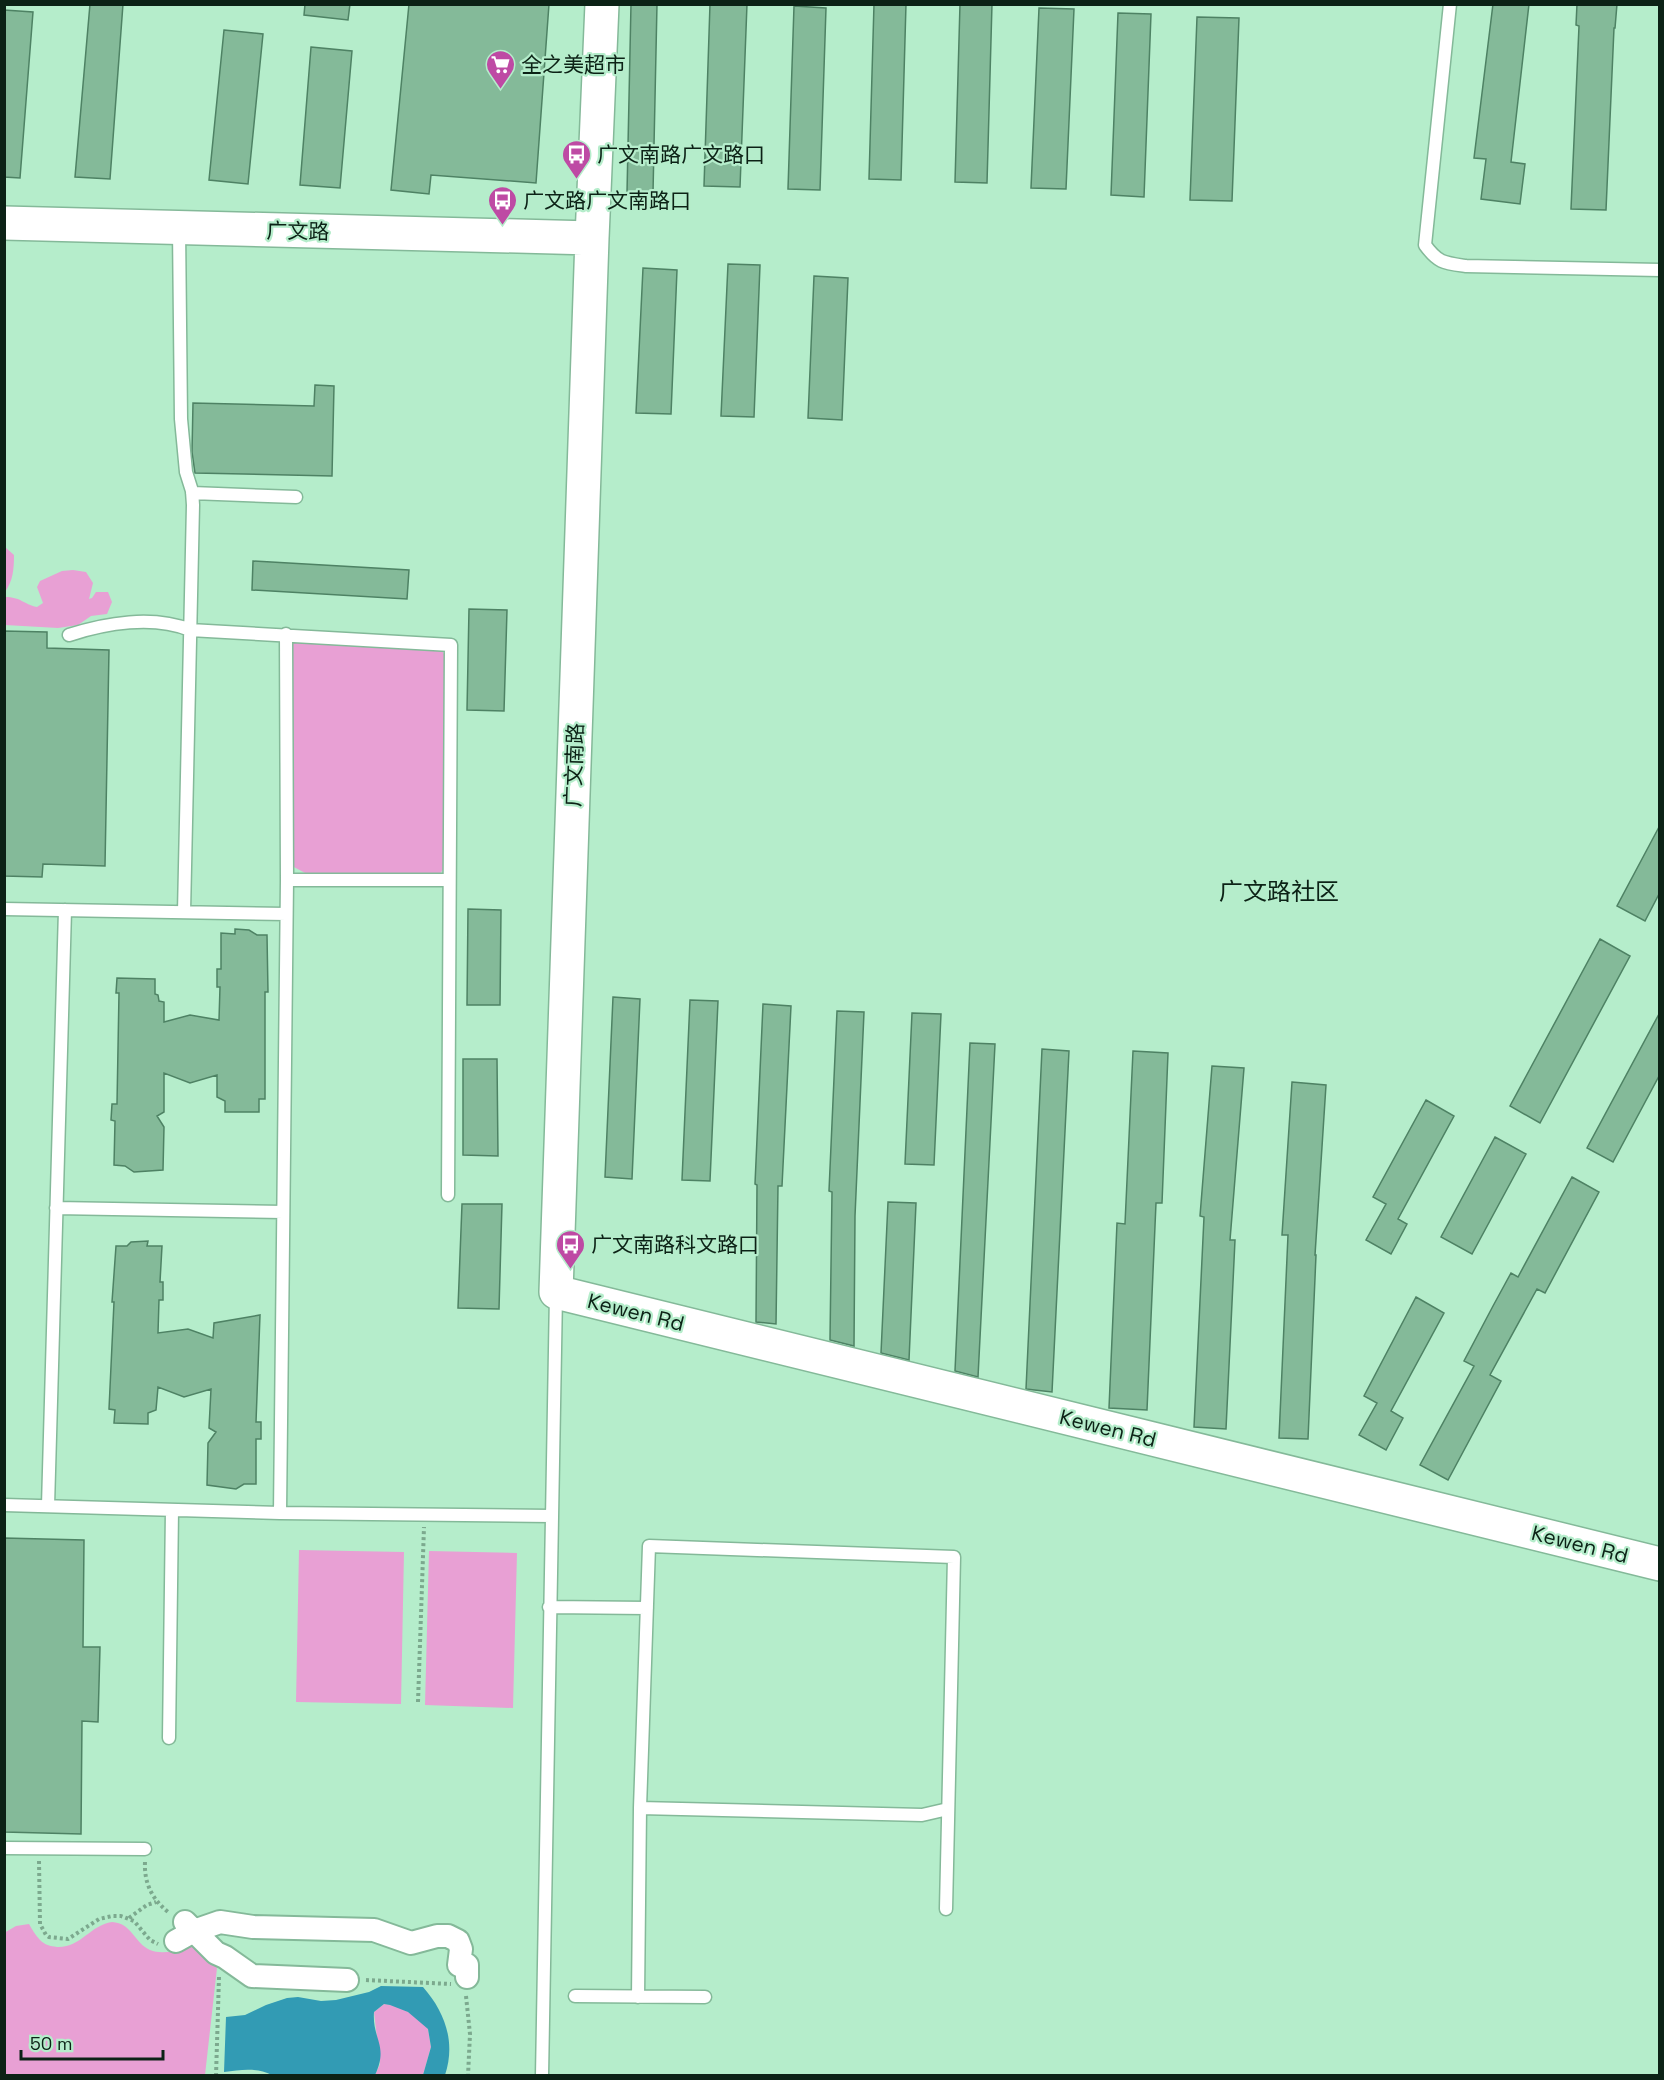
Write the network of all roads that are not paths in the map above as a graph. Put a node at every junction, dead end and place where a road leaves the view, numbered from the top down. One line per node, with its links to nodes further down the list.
1 (584, 4): 6 (street, 广文南路)
2 (602, 4): 6 (street, 广文南路)
3 (1450, 4): 7 (lane)
4 (4, 223): 5 (street, 广文路)
5 (179, 228): 6 (street, 广文路); 8 (lane)
6 (591, 238): 22 (street, 广文南路)
7 (1659, 270)
8 (192, 493): 9 (lane); 10 (lane)
9 (296, 497)
10 (190, 630): 11 (lane); 12 (lane); 17 (lane)
11 (69, 634)
12 (286, 634): 13 (lane); 14 (lane)
13 (287, 880): 14 (lane); 18 (lane)
14 (449, 880): 19 (lane)
15 (4, 909): 16 (lane)
16 (65, 910): 17 (lane); 20 (lane)
17 (184, 912): 18 (lane)
18 (286, 914): 21 (lane)
19 (448, 1195)
20 (56, 1208): 21 (lane); 24 (lane)
21 (283, 1212): 26 (lane)
22 (556, 1292): 27 (lane); 28 (street, Kewen Rd)
23 (4, 1505): 24 (lane)
24 (48, 1506): 25 (lane)
25 (172, 1510): 26 (lane); 31 (lane)
26 (280, 1513): 27 (lane)
27 (551, 1516): 29 (lane)
28 (1659, 1564)
29 (549, 1607): 30 (lane); 42 (lane)
30 (646, 1608): 32 (lane); 33 (lane)
31 (169, 1738)
32 (640, 1808): 33 (lane); 40 (lane)
33 (948, 1809): 36 (lane)
34 (4, 1848): 35 (lane)
35 (145, 1849)
36 (946, 1909)
37 (347, 1980): 38 (street)
38 (463, 1985)
39 (575, 1996): 40 (lane)
40 (638, 1997): 41 (lane)
41 (705, 1997)
42 (542, 2076)

